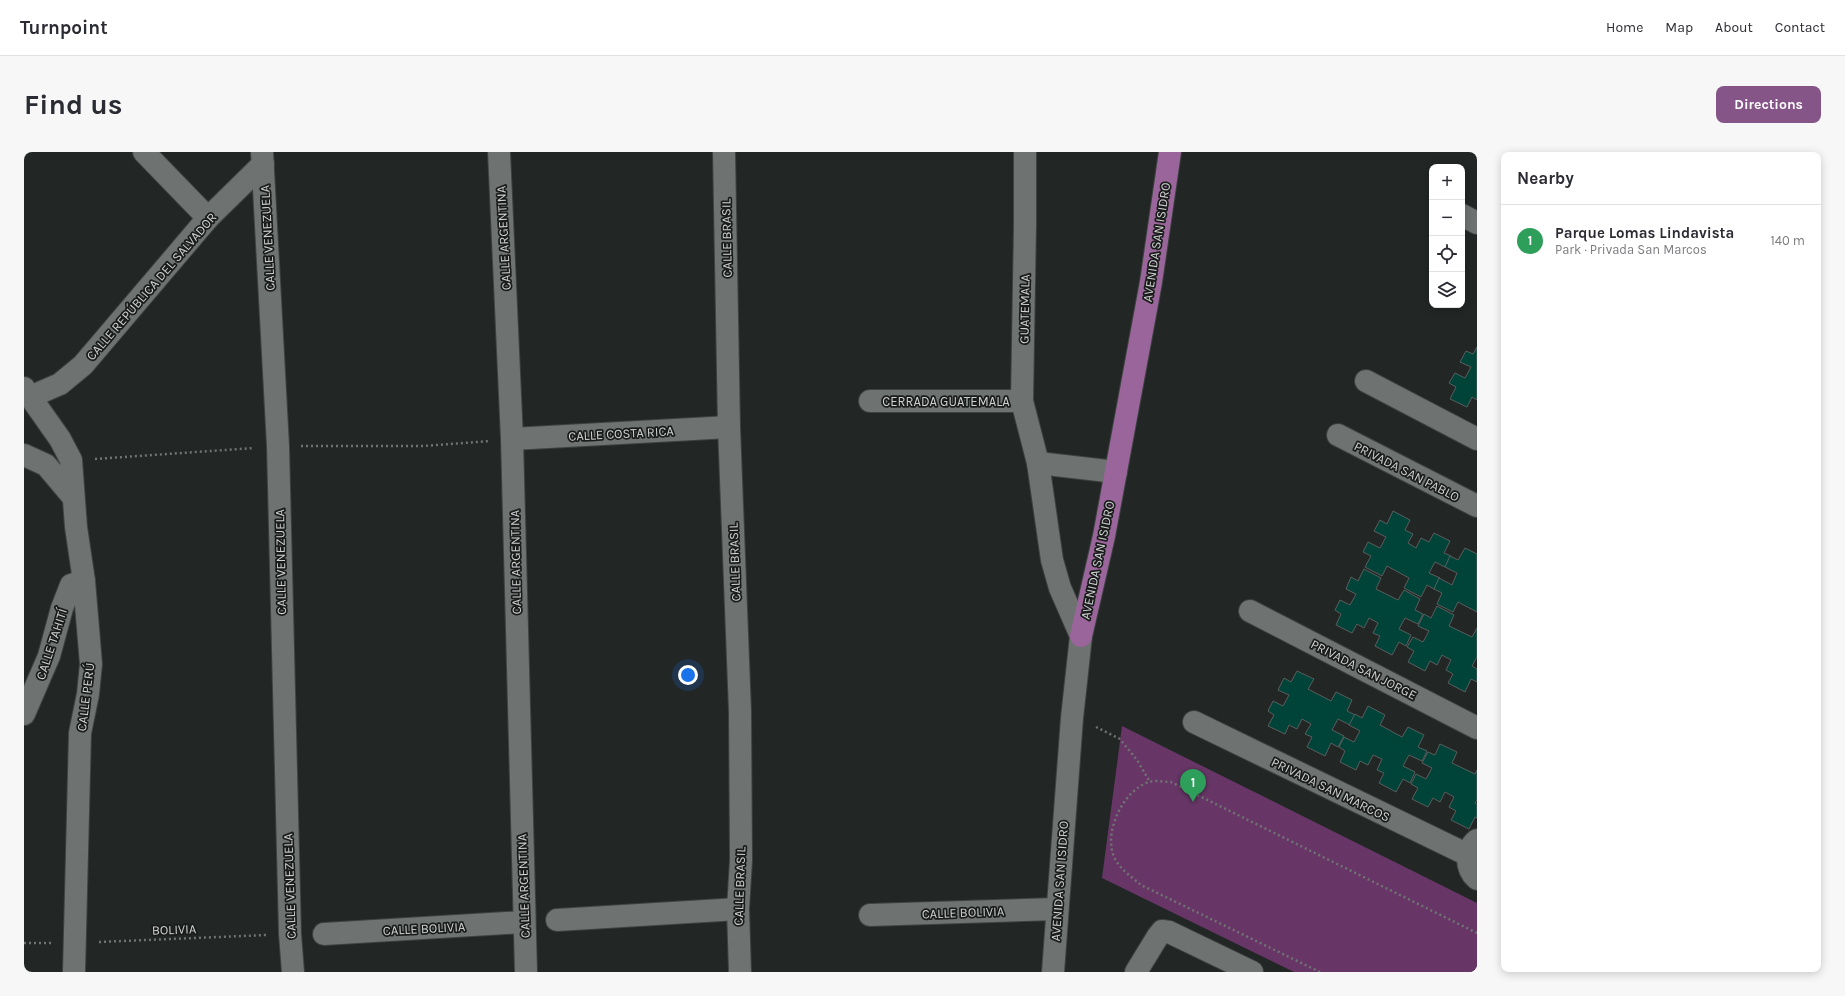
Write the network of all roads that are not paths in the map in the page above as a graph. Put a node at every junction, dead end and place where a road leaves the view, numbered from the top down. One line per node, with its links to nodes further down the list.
1 (144, 152): 8 (street)
2 (499, 152): 17 (street, CALLE ARGENTINA)
3 (724, 152): 14 (street, CALLE BRASIL)
4 (1025, 152): 13 (street, GUATEMALA)
5 (1170, 152): 20 (main road, AVENIDA SAN ISIDRO)
6 (262, 158): 8 (street, CALLE REPÚBLICA DEL SALVADOR); 39 (street, CALLE VENEZUELA)
7 (1465, 217): 9 (street)
8 (208, 218): 11 (street, CALLE REPÚBLICA DEL SALVADOR)
9 (1477, 223)
10 (1366, 381): 16 (street)
11 (27, 392): 21 (street, CALLE PERÚ)
12 (870, 401): 13 (street, CERRADA GUATEMALA)
13 (1022, 401): 19 (street, GUATEMALA)
14 (729, 427): 17 (street, CALLE COSTA RICA); 32 (street, CALLE BRASIL)
15 (1338, 435): 22 (street, PRIVADA SAN PABLO)
16 (1477, 438)
17 (512, 439): 36 (street, CALLE ARGENTINA)
18 (24, 456): 21 (street)
19 (1038, 463): 20 (street); 25 (street, GUATEMALA)
20 (1116, 472): 25 (main road, AVENIDA SAN ISIDRO)
21 (73, 497): 23 (street, CALLE PERÚ)
22 (1477, 506)
23 (84, 581): 26 (street, CALLE TAHITÍ); 38 (street, CALLE PERÚ)
24 (1250, 611): 29 (street, PRIVADA SAN JORGE)
25 (1081, 636): 33 (street, AVENIDA SAN ISIDRO)
26 (29, 694): 27 (street, CALLE TAHITÍ)
27 (24, 714)
28 (1194, 722): 30 (street, PRIVADA SAN MARCOS)
29 (1477, 728)
30 (1473, 848): 31 (street)
31 (1477, 879)
32 (738, 909): 35 (street); 41 (street, CALLE BRASIL)
33 (1057, 909): 34 (street, CALLE BOLIVIA); 42 (street, AVENIDA SAN ISIDRO)
34 (870, 915)
35 (557, 920)
36 (524, 922): 37 (street, CALLE BOLIVIA); 40 (street, CALLE ARGENTINA)
37 (324, 934)
38 (74, 972)
39 (293, 972)
40 (526, 972)
41 (740, 972)
42 (1053, 972)
43 (1136, 972): 44 (street)
44 (1252, 972)

